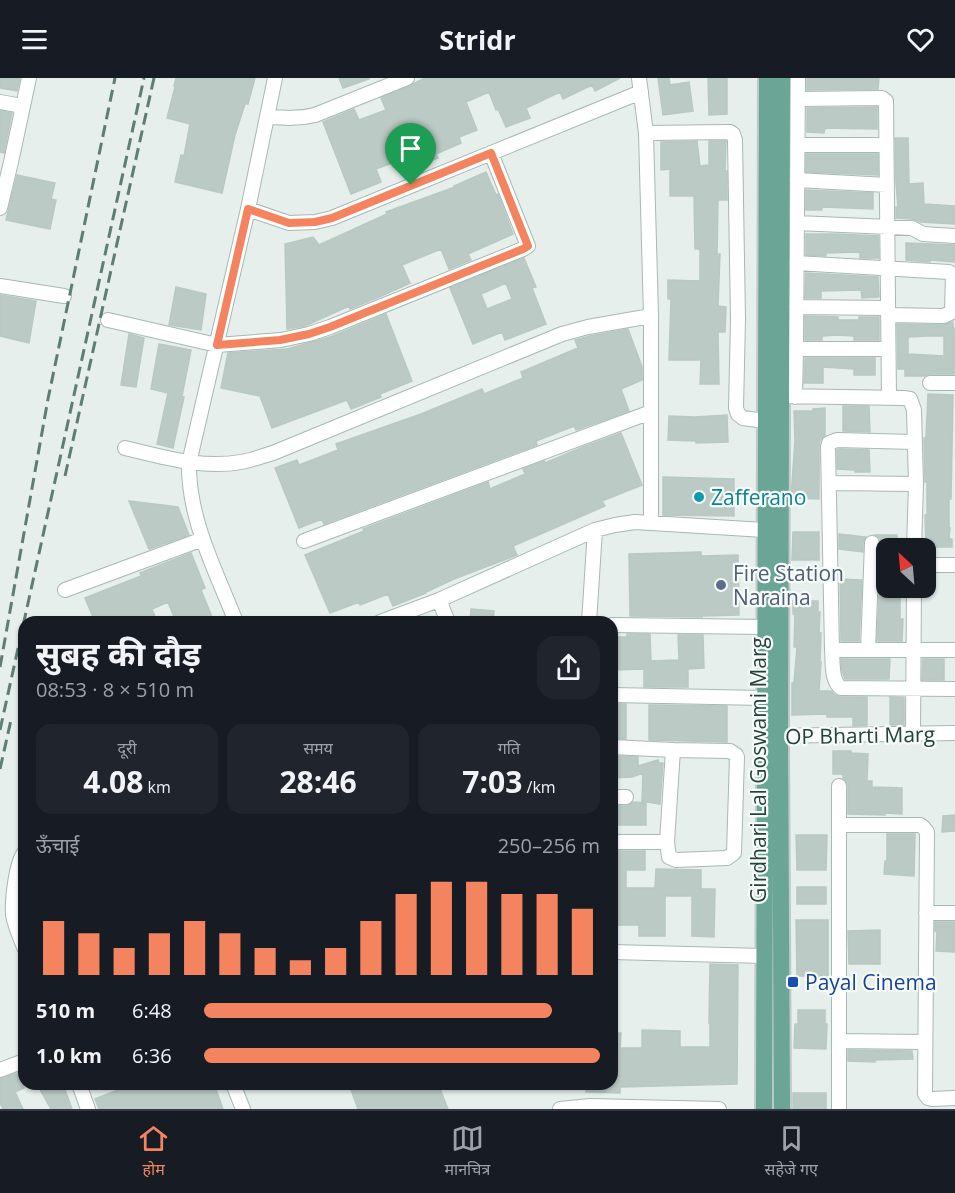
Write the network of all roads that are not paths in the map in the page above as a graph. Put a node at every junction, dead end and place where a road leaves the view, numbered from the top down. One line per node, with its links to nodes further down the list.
1 (28, 78): 10 (street)
2 (275, 78): 11 (street)
3 (407, 78): 11 (street)
4 (767, 78): 40 (main road, Girdhari Lal Goswami Marg)
5 (782, 78): 37 (main road, Girdhari Lal Goswami Marg)
6 (798, 78): 8 (street)
7 (640, 85): 12 (street); 15 (street)
8 (798, 99): 13 (street); 14 (street)
9 (0, 102): 10 (street)
10 (22, 106): 18 (street)
11 (267, 117): 19 (street)
12 (646, 133): 29 (street); 40 (street)
13 (798, 145): 14 (street); 16 (street)
14 (886, 145): 17 (street)
15 (491, 153): 19 (street); 31 (street)
16 (797, 180): 17 (street); 20 (street)
17 (887, 185): 21 (street)
18 (1, 202)
19 (248, 209): 31 (street)
20 (797, 223): 21 (street); 23 (street)
21 (887, 226): 22 (street); 24 (street)
22 (955, 236)
23 (796, 263): 24 (street); 27 (street)
24 (887, 268): 28 (street); 28 (street)
25 (0, 286): 26 (street)
26 (64, 296)
27 (796, 307): 28 (street); 32 (street)
28 (888, 312): 33 (street)
29 (651, 316): 39 (street); 43 (street)
30 (108, 320): 31 (street)
31 (217, 345): 43 (street)
32 (796, 349): 33 (street); 37 (street)
33 (888, 349): 38 (street)
34 (930, 382): 35 (street)
35 (955, 383): 36 (street)
36 (955, 388)
37 (788, 396): 38 (street); 48 (main road, Girdhari Lal Goswami Marg)
38 (889, 398): 41 (street)
39 (651, 412): 46 (street); 51 (street)
40 (765, 421): 48 (main road, Girdhari Lal Goswami Marg)
41 (915, 442): 44 (street); 45 (street)
42 (125, 448): 43 (street)
43 (189, 463): 50 (street)
44 (830, 483): 45 (street); 65 (street)
45 (915, 484): 49 (street)
46 (651, 523): 47 (street); 48 (street)
47 (595, 530): 57 (street); 61 (street)
48 (773, 530): 63 (main road, Girdhari Lal Goswami Marg); 74 (main road, Girdhari Lal Goswami Marg)
49 (914, 538)
50 (204, 539): 55 (street); 58 (street)
51 (304, 541)
52 (872, 543): 66 (street)
53 (936, 565): 54 (street)
54 (955, 565)
55 (65, 590)
56 (914, 598): 64 (street)
57 (439, 600): 59 (street); 60 (street)
58 (234, 616)
59 (396, 616)
60 (446, 616)
61 (589, 616)
62 (618, 626): 63 (street)
63 (765, 627): 71 (main road, Girdhari Lal Goswami Marg)
64 (914, 649): 66 (street); 67 (street); 68 (street)
65 (832, 650): 66 (street); 68 (street)
66 (868, 650)
67 (955, 650)
68 (913, 688): 69 (street); 72 (street)
69 (955, 688)
70 (618, 695): 71 (street)
71 (765, 698): 74 (main road, Girdhari Lal Goswami Marg)
72 (913, 733): 73 (street, OP Bharti Marg); 74 (street, OP Bharti Marg)
73 (955, 733)
74 (772, 736): 86 (main road, Girdhari Lal Goswami Marg); 99 (main road, Girdhari Lal Goswami Marg)
75 (618, 747): 76 (street)
76 (673, 750): 80 (street); 80 (street)
77 (839, 786): 78 (street)
78 (839, 825): 83 (street); 87 (street)
79 (618, 842): 80 (street)
80 (666, 842)
81 (18, 867): 84 (street)
82 (955, 912): 83 (street)
83 (926, 913): 88 (street)
84 (18, 930)
85 (618, 952): 86 (street)
86 (764, 956): 98 (main road, Girdhari Lal Goswami Marg)
87 (839, 1041): 88 (street); 100 (street)
88 (925, 1042): 93 (street)
89 (18, 1063): 90 (street)
90 (0, 1070)
91 (81, 1090): 94 (street)
92 (235, 1090): 95 (street)
93 (955, 1098)
94 (88, 1109)
95 (243, 1109)
96 (560, 1109): 97 (street)
97 (719, 1109)
98 (764, 1109)
99 (782, 1109)
100 (839, 1109)

